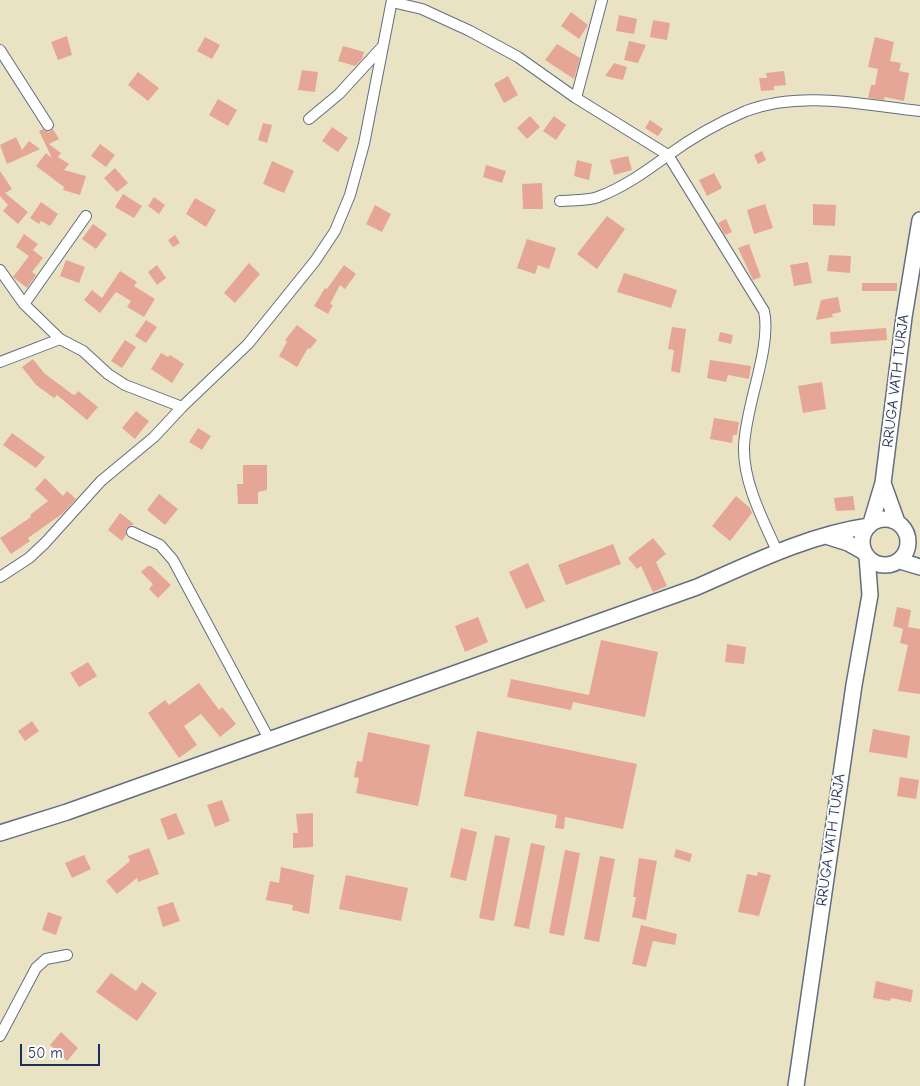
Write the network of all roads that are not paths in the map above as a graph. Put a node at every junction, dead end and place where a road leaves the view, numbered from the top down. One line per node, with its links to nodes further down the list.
1 (602, 0): 5 (street)
2 (392, 1): 3 (street); 5 (street)
3 (383, 46): 7 (street); 17 (street)
4 (0, 50): 8 (street)
5 (576, 98): 9 (street)
6 (920, 111): 9 (street)
7 (309, 120)
8 (48, 125)
9 (668, 156): 10 (street); 25 (street)
10 (560, 201)
11 (86, 216): 14 (street)
12 (920, 220): 18 (street, RRUGA VATH TURJA)
13 (0, 270): 14 (street)
14 (24, 304): 15 (street)
15 (60, 338): 16 (street); 17 (street)
16 (0, 362)
17 (182, 407): 29 (street)
18 (884, 483): 19 (street, RRUGA VATH TURJA); 20 (street, RRUGA VATH TURJA)
19 (897, 522): 20 (street); 23 (street, RRUGA VATH TURJA)
20 (870, 525): 22 (street); 26 (street, RRUGA VATH TURJA)
21 (132, 532): 31 (street)
22 (826, 536): 25 (street); 26 (street)
23 (908, 536): 24 (street); 27 (street, RRUGA VATH TURJA)
24 (920, 550)
25 (777, 552): 31 (street)
26 (866, 554): 27 (street); 30 (street, RRUGA VATH TURJA)
27 (896, 563): 28 (street); 30 (street, RRUGA VATH TURJA)
28 (920, 567)
29 (0, 576)
30 (870, 595): 35 (street, RRUGA VATH TURJA)
31 (269, 739): 32 (street)
32 (0, 833)
33 (67, 955): 34 (street)
34 (0, 1036)
35 (796, 1086)

